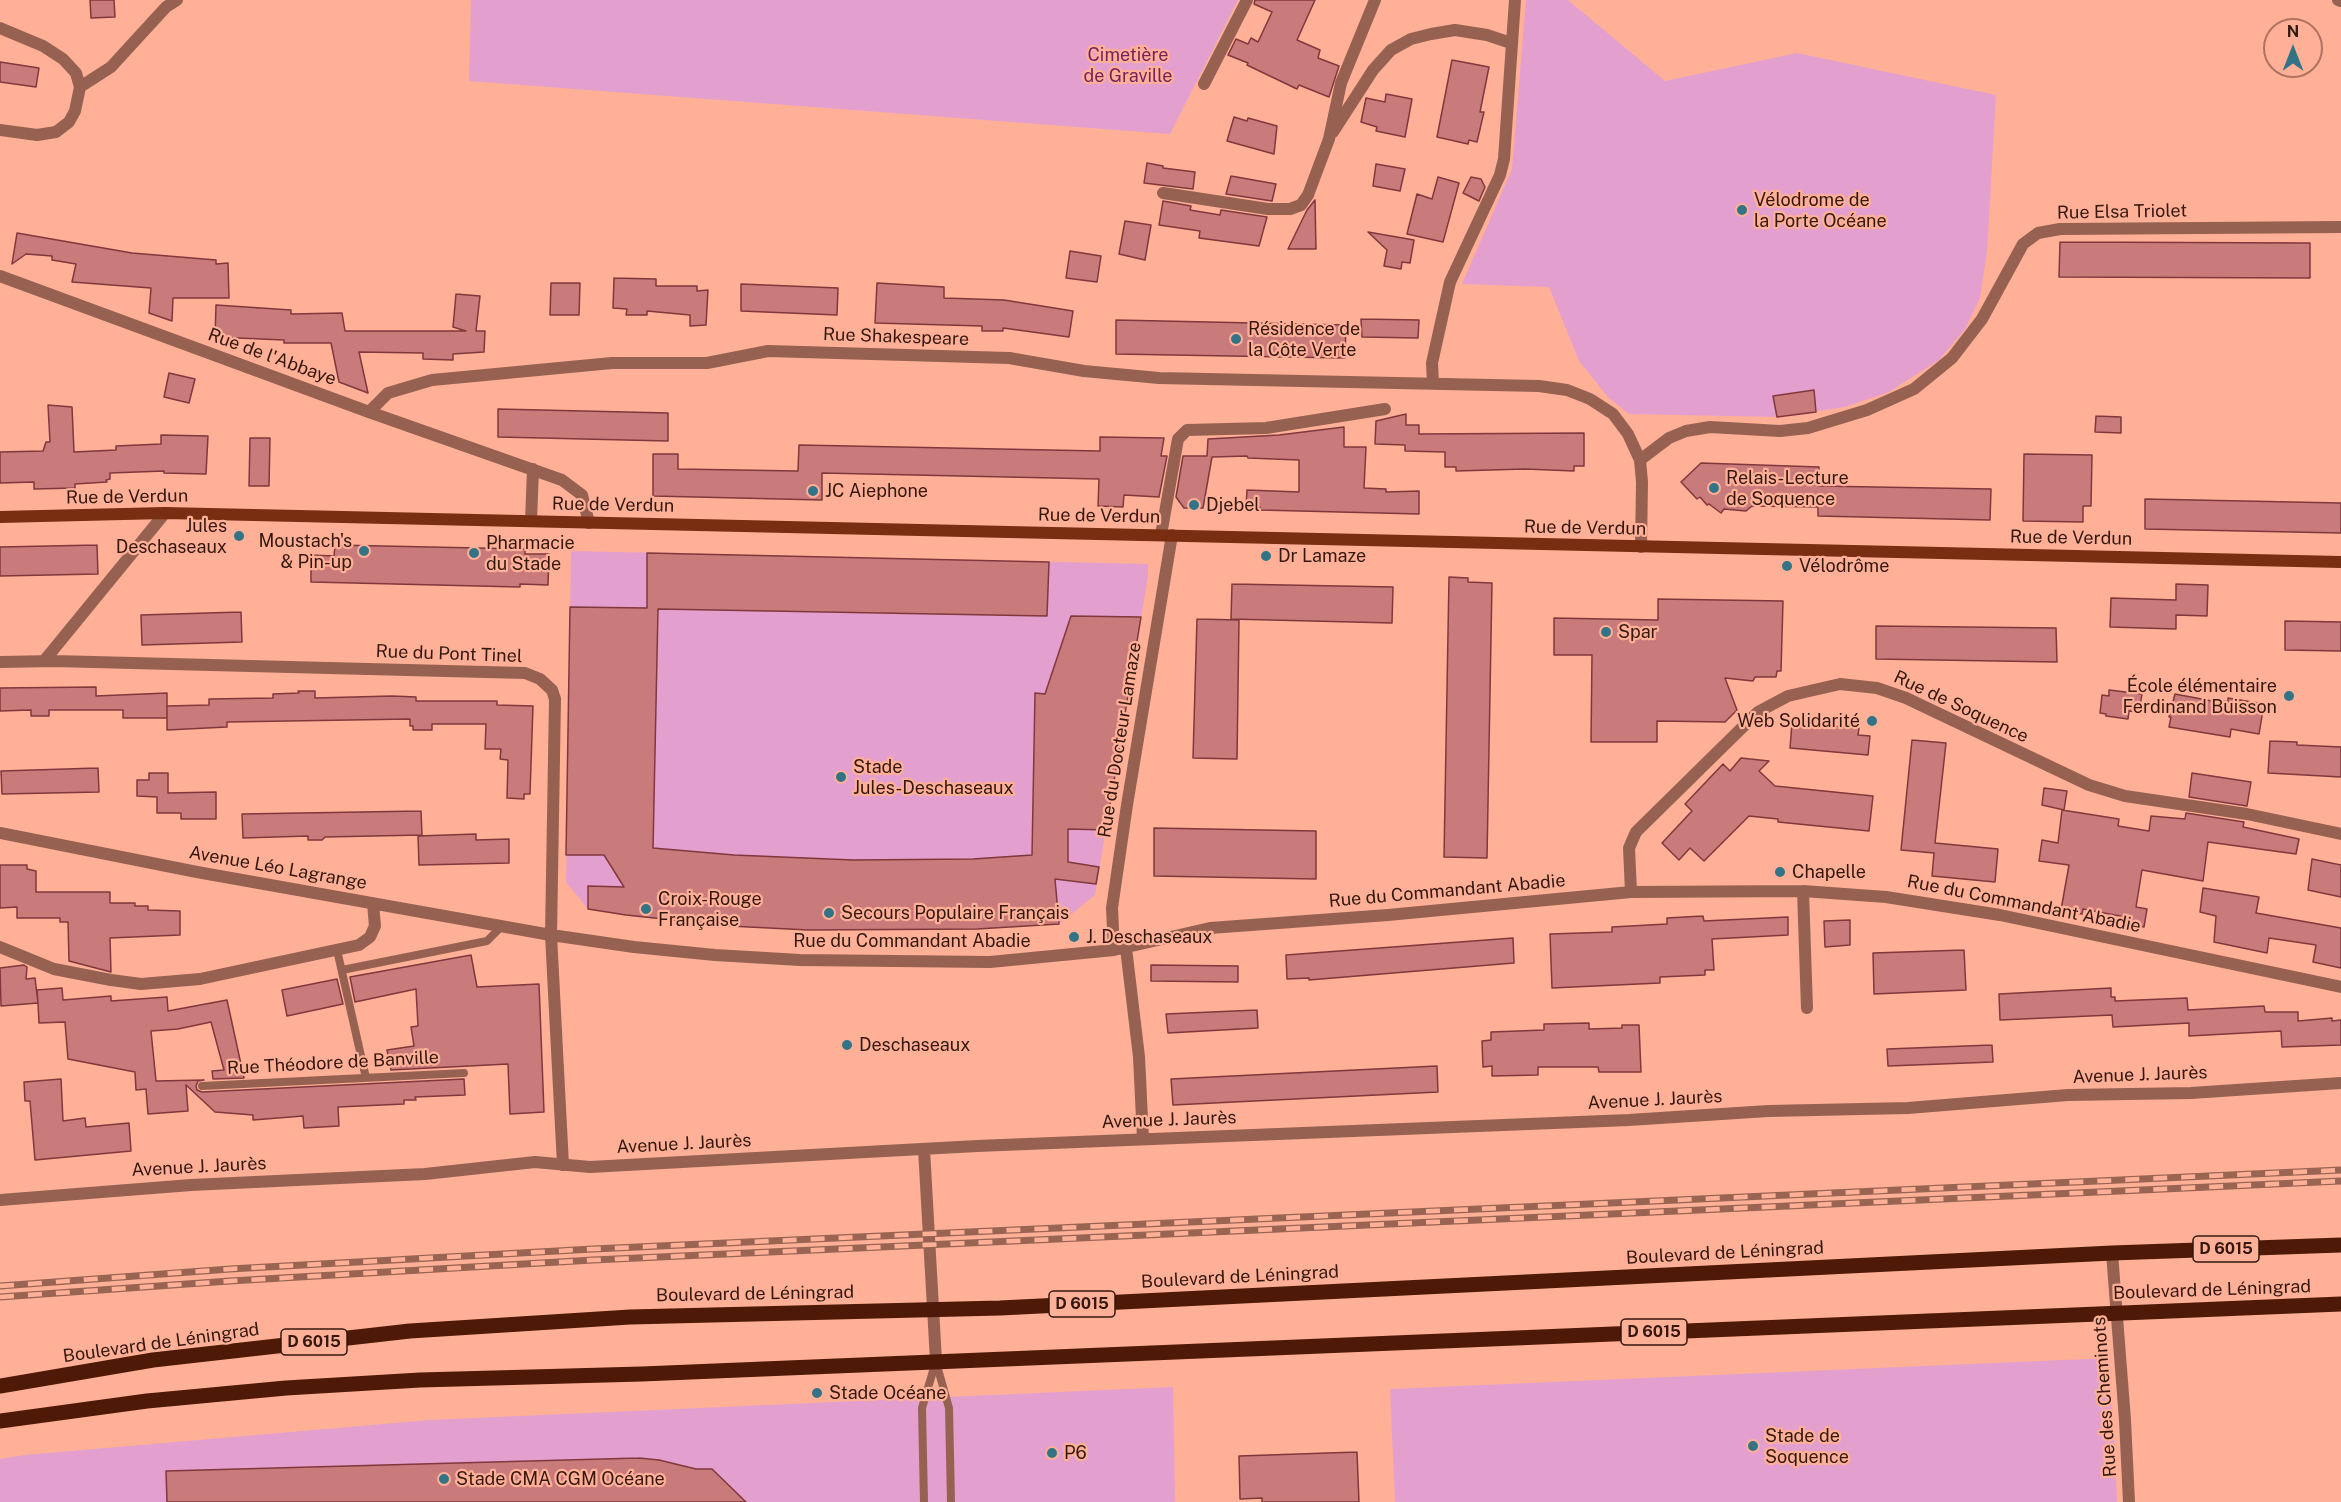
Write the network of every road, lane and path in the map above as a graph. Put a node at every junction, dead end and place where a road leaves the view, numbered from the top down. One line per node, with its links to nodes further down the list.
1 (177, 0): 8 (street)
2 (1247, 0): 7 (street)
3 (1375, 0): 10 (street)
4 (1515, 0): 6 (street)
5 (0, 28): 8 (street)
6 (1511, 43): 10 (street); 14 (street)
7 (1204, 84)
8 (80, 87): 9 (street)
9 (0, 130)
10 (1329, 139): 11 (street)
11 (1163, 193)
12 (2341, 227): 17 (street, Rue Elsa Triolet)
13 (0, 276): 16 (street, Rue de l'Abbaye)
14 (1433, 383): 16 (street, Rue Shakespeare); 17 (street, Rue Shakespeare)
15 (1385, 410): 23 (street, Rue du Docteur Lamaze)
16 (369, 412): 18 (street, Rue de l'Abbaye)
17 (1640, 460): 24 (street)
18 (533, 469): 21 (street); 22 (street, Rue de l'Abbaye)
19 (165, 513): 20 (main road, Rue de Verdun); 21 (main road, Rue de Verdun); 26 (street)
20 (0, 518)
21 (531, 521): 22 (main road, Rue de Verdun)
22 (589, 523): 23 (main road, Rue de Verdun)
23 (1166, 535): 24 (main road, Rue de Verdun); 36 (street, Rue du Docteur Lamaze)
24 (1641, 547): 25 (main road, Rue de Verdun)
25 (2341, 562)
26 (44, 661): 27 (street, Rue du Pont Tinel); 34 (street, Rue du Pont Tinel)
27 (0, 662)
28 (0, 833): 32 (street, Avenue Léo Lagrange)
29 (2341, 834): 31 (street, Rue de Soquence)
30 (1803, 891): 31 (street, Rue du Commandant Abadie); 39 (street, Rue du Commandant Abadie); 40 (street)
31 (1631, 892): 36 (street, Rue du Commandant Abadie)
32 (373, 904): 33 (street, Avenue Léo Lagrange); 37 (street)
33 (502, 926): 34 (street, Avenue Léo Lagrange); 38 (lane)
34 (551, 935): 36 (street, Rue du Commandant Abadie); 47 (street, Rue du Pont Tinel)
35 (0, 947): 37 (street)
36 (1120, 949): 45 (street, Rue du Docteur Lamaze)
37 (337, 950): 38 (lane)
38 (342, 970): 42 (lane)
39 (2341, 987)
40 (1807, 1008)
41 (464, 1073): 42 (lane, Rue Théodore de Banville)
42 (366, 1078): 44 (lane, Rue Théodore de Banville)
43 (2341, 1083): 45 (street, Avenue J. Jaurès)
44 (202, 1086)
45 (1143, 1139): 46 (street, Avenue J. Jaurès)
46 (924, 1149): 47 (street, Avenue J. Jaurès); 52 (street)
47 (563, 1165): 48 (street, Avenue J. Jaurès)
48 (0, 1200)
49 (2341, 1245): 50 (main road, Boulevard de Léningrad / D 6015)
50 (2112, 1253): 52 (main road, Boulevard de Léningrad / D 6015); 53 (street, Rue des Cheminots)
51 (2341, 1304): 53 (main road, Boulevard de Léningrad / D 6015)
52 (934, 1310): 54 (street); 55 (main road, Boulevard de Léningrad / D 6015)
53 (2118, 1313): 54 (main road, Boulevard de Léningrad / D 6015); 59 (street, Rue des Cheminots)
54 (936, 1361): 56 (main road, Boulevard de Léningrad / D 6015); 57 (lane); 58 (lane)
55 (0, 1386)
56 (0, 1421)
57 (924, 1502)
58 (951, 1502)
59 (2129, 1502)

